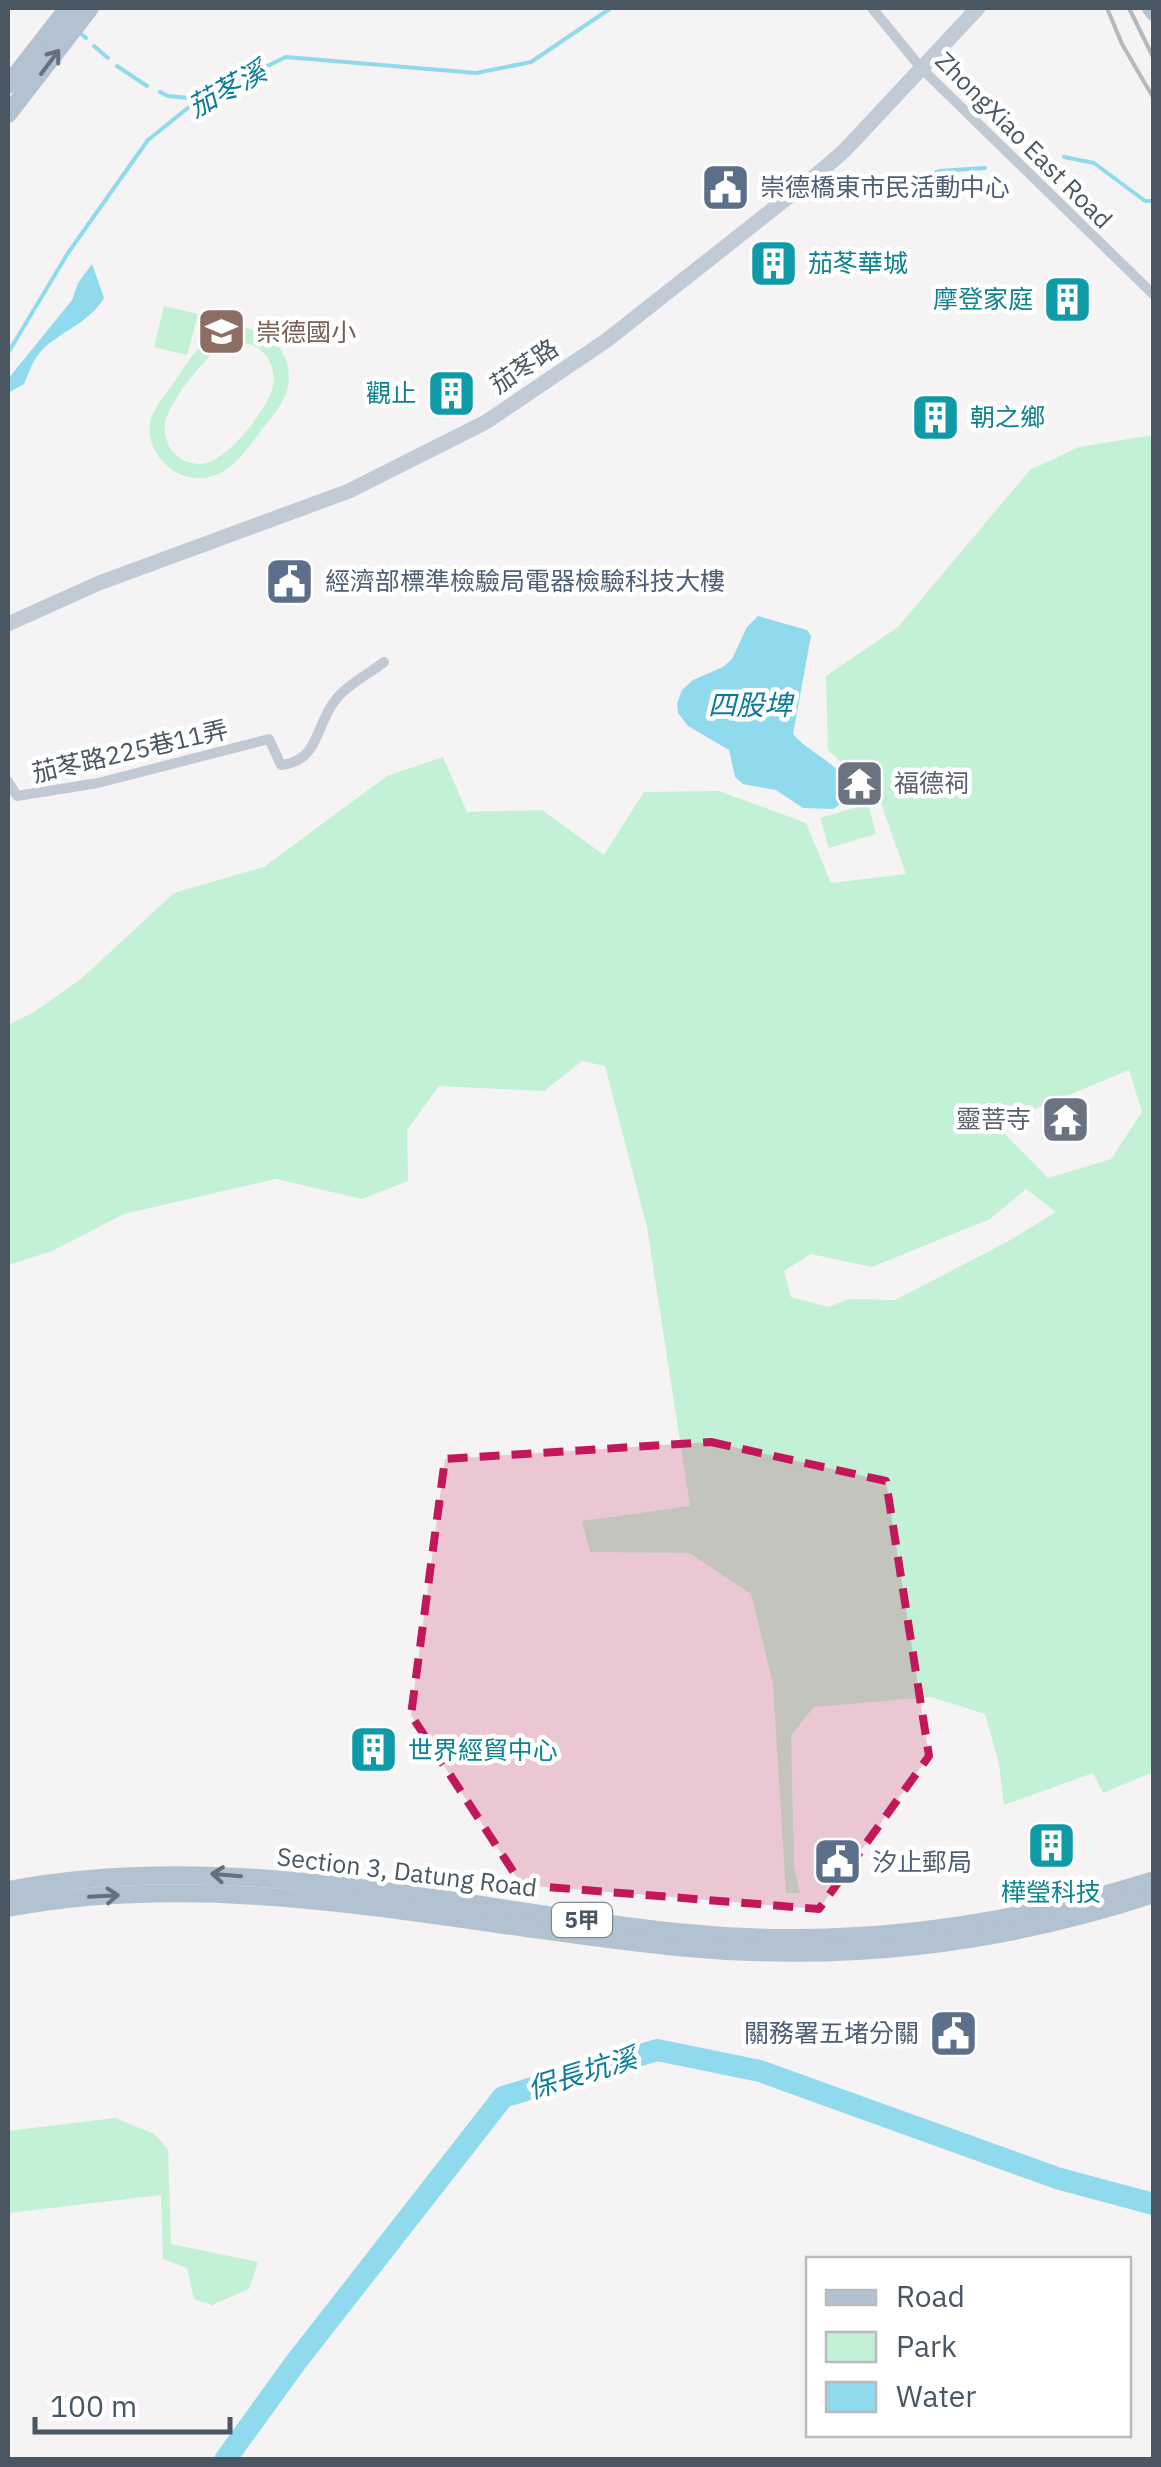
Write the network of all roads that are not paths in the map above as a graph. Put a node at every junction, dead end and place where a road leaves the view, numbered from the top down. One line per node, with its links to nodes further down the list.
1 (68, 8): 6 (main road)
2 (90, 8): 7 (main road, one-way to 2)
3 (872, 8): 5 (street, ZhongXiao East Road)
4 (978, 8): 5 (street, 茄苳路)
5 (921, 68): 8 (street, 茄苳路); 10 (street, ZhongXiao East Road)
6 (8, 85)
7 (8, 114)
8 (815, 176): 9 (street); 11 (street, 茄苳路)
9 (841, 194)
10 (1154, 296)
11 (8, 624)
12 (384, 662): 13 (street, 茄苳路225巷11弄)
13 (8, 781)
14 (1154, 1880): 15 (main road, Section 3, Datung Road / 5甲, one-way to 15)
15 (8, 1890)
16 (1154, 1894): 17 (main road, Section 3, Datung Road / 5甲, one-way to 16)
17 (8, 1908)

